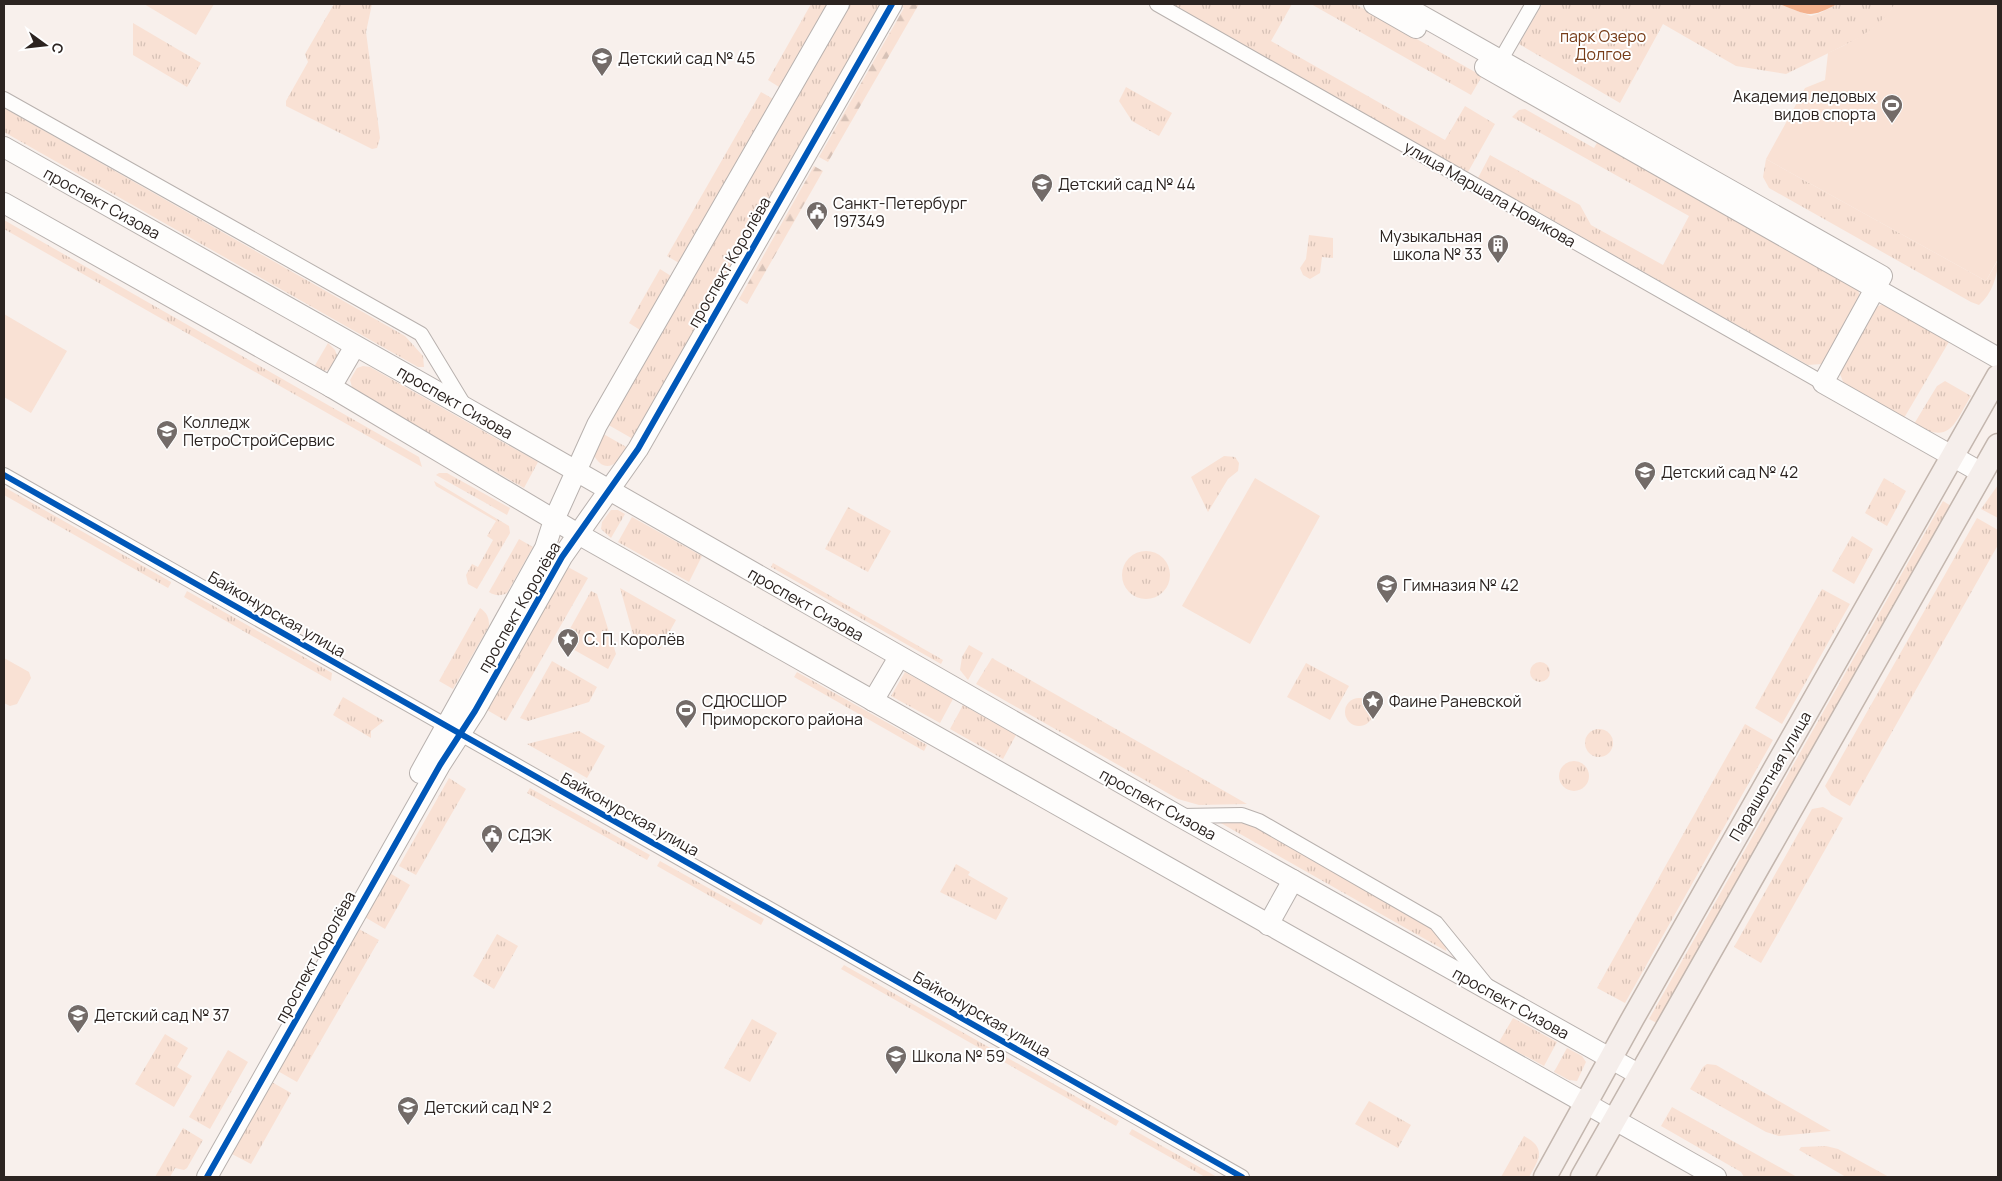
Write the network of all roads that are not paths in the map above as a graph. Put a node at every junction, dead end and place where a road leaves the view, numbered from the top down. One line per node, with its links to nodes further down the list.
1 (839, 4): 20 (main road, проспект Королёва)
2 (892, 4): 23 (main road, проспект Королёва)
3 (1157, 4): 15 (street, улица Маршала Новикова)
4 (1374, 4): 7 (main road)
5 (1401, 4): 7 (main road)
6 (1534, 4): 7 (street)
7 (1497, 66): 11 (main road)
8 (4, 99): 17 (street)
9 (4, 147): 12 (main road, проспект Сизова)
10 (4, 203): 16 (main road)
11 (1878, 282): 13 (main road); 15 (main road)
12 (355, 346): 16 (main road); 17 (main road, проспект Сизова)
13 (1998, 358)
14 (1998, 376): 19 (main road, Парашютная улица)
15 (1823, 383): 19 (main road, улица Маршала Новикова)
16 (331, 388): 24 (main road)
17 (466, 408): 20 (main road, проспект Сизова)
18 (1998, 445): 21 (main road)
19 (1952, 456): 21 (main road, улица Маршала Новикова); 33 (main road, Парашютная улица)
20 (576, 472): 23 (main road, проспект Сизова); 24 (main road, проспект Королёва)
21 (1982, 474): 34 (main road)
22 (4, 476): 28 (street, Байконурская улица)
23 (609, 492): 25 (main road, проспект Королёва); 26 (main road, проспект Сизова)
24 (554, 520): 25 (main road); 28 (main road, проспект Королёва)
25 (578, 534): 27 (main road); 28 (main road, проспект Королёва)
26 (899, 657): 27 (main road); 29 (main road, проспект Сизова)
27 (873, 701): 31 (main road)
28 (453, 730): 37 (main road, проспект Королёва); 38 (main road, проспект Королёва); 39 (street, Байконурская улица)
29 (1179, 816): 30 (main road, проспект Сизова); 32 (street)
30 (1293, 880): 31 (main road); 32 (main road, проспект Сизова)
31 (1268, 925): 35 (main road)
32 (1493, 993): 33 (main road, проспект Сизова)
33 (1610, 1058): 34 (main road, проспект Сизова); 35 (main road, Парашютная улица)
34 (1640, 1075): 36 (main road)
35 (1586, 1103): 36 (main road); 40 (main road, Парашютная улица)
36 (1615, 1120): 41 (main road); 42 (main road)
37 (191, 1177)
38 (207, 1177)
39 (1242, 1177)
40 (1545, 1177)
41 (1582, 1177)
42 (1716, 1177)

